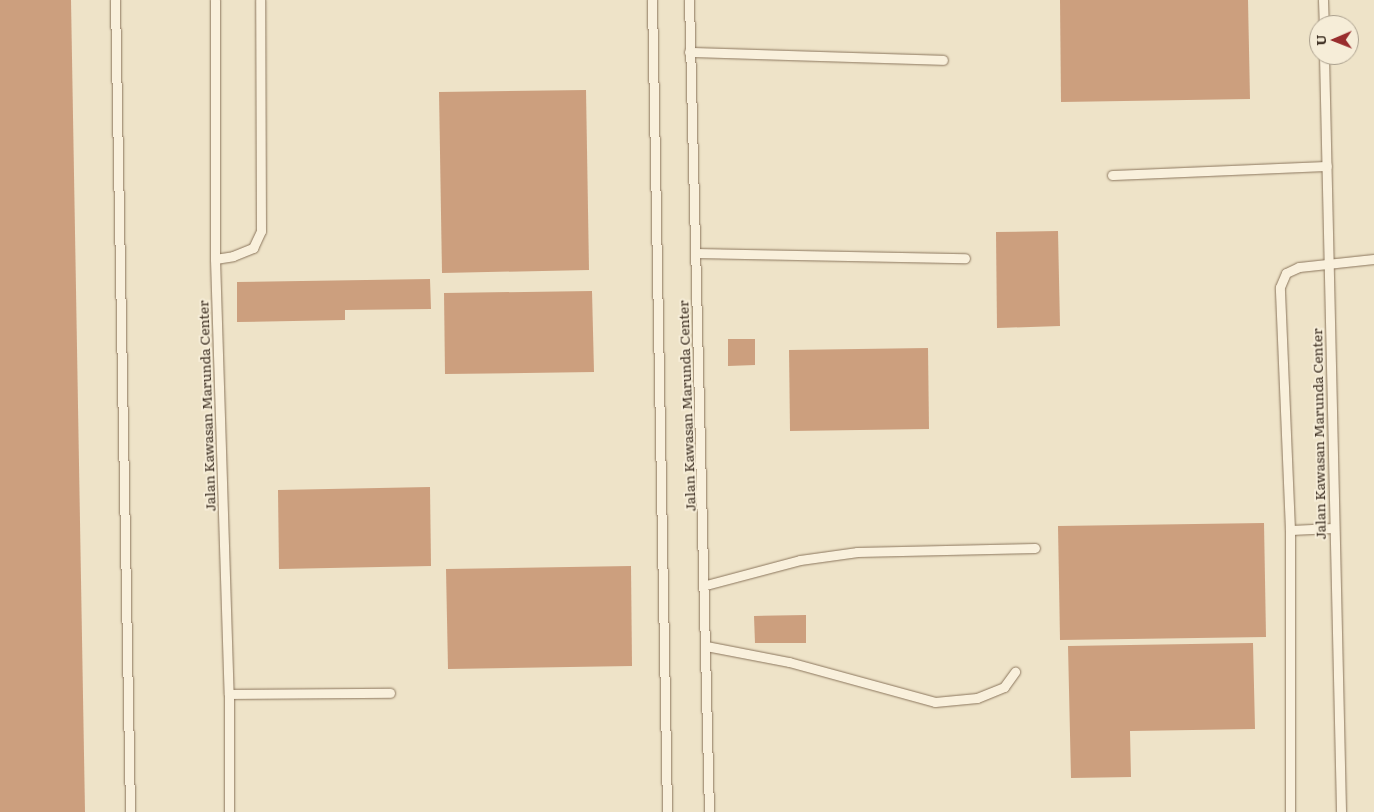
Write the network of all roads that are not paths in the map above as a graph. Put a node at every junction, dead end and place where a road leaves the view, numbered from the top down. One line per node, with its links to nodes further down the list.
1 (115, 0): 26 (lane)
2 (215, 0): 15 (lane, Jalan Kawasan Marunda Center)
3 (260, 0): 15 (lane)
4 (652, 0): 28 (lane, Jalan Kawasan Marunda Center)
5 (689, 0): 8 (lane, Jalan Kawasan Marunda Center)
6 (1323, 0): 7 (lane)
7 (1324, 15)
8 (689, 52): 9 (lane); 13 (lane, Jalan Kawasan Marunda Center)
9 (943, 60)
10 (1324, 65): 11 (lane, Jalan Kawasan Marunda Center)
11 (1327, 166): 12 (lane); 17 (lane, Jalan Kawasan Marunda Center)
12 (1112, 175)
13 (695, 253): 14 (lane); 21 (lane, Jalan Kawasan Marunda Center)
14 (965, 258)
15 (215, 259): 25 (lane, Jalan Kawasan Marunda Center)
16 (1374, 259): 17 (lane)
17 (1328, 266): 18 (lane, Jalan Kawasan Marunda Center); 19 (lane)
18 (1334, 528): 19 (lane); 31 (lane, Jalan Kawasan Marunda Center)
19 (1290, 530): 30 (lane)
20 (1035, 548): 21 (lane)
21 (706, 585): 22 (lane, Jalan Kawasan Marunda Center)
22 (706, 646): 23 (lane); 29 (lane, Jalan Kawasan Marunda Center)
23 (1015, 672)
24 (390, 693): 25 (lane)
25 (229, 694): 27 (lane, Jalan Kawasan Marunda Center)
26 (130, 812)
27 (229, 812)
28 (667, 812)
29 (709, 812)
30 (1290, 812)
31 (1341, 812)

